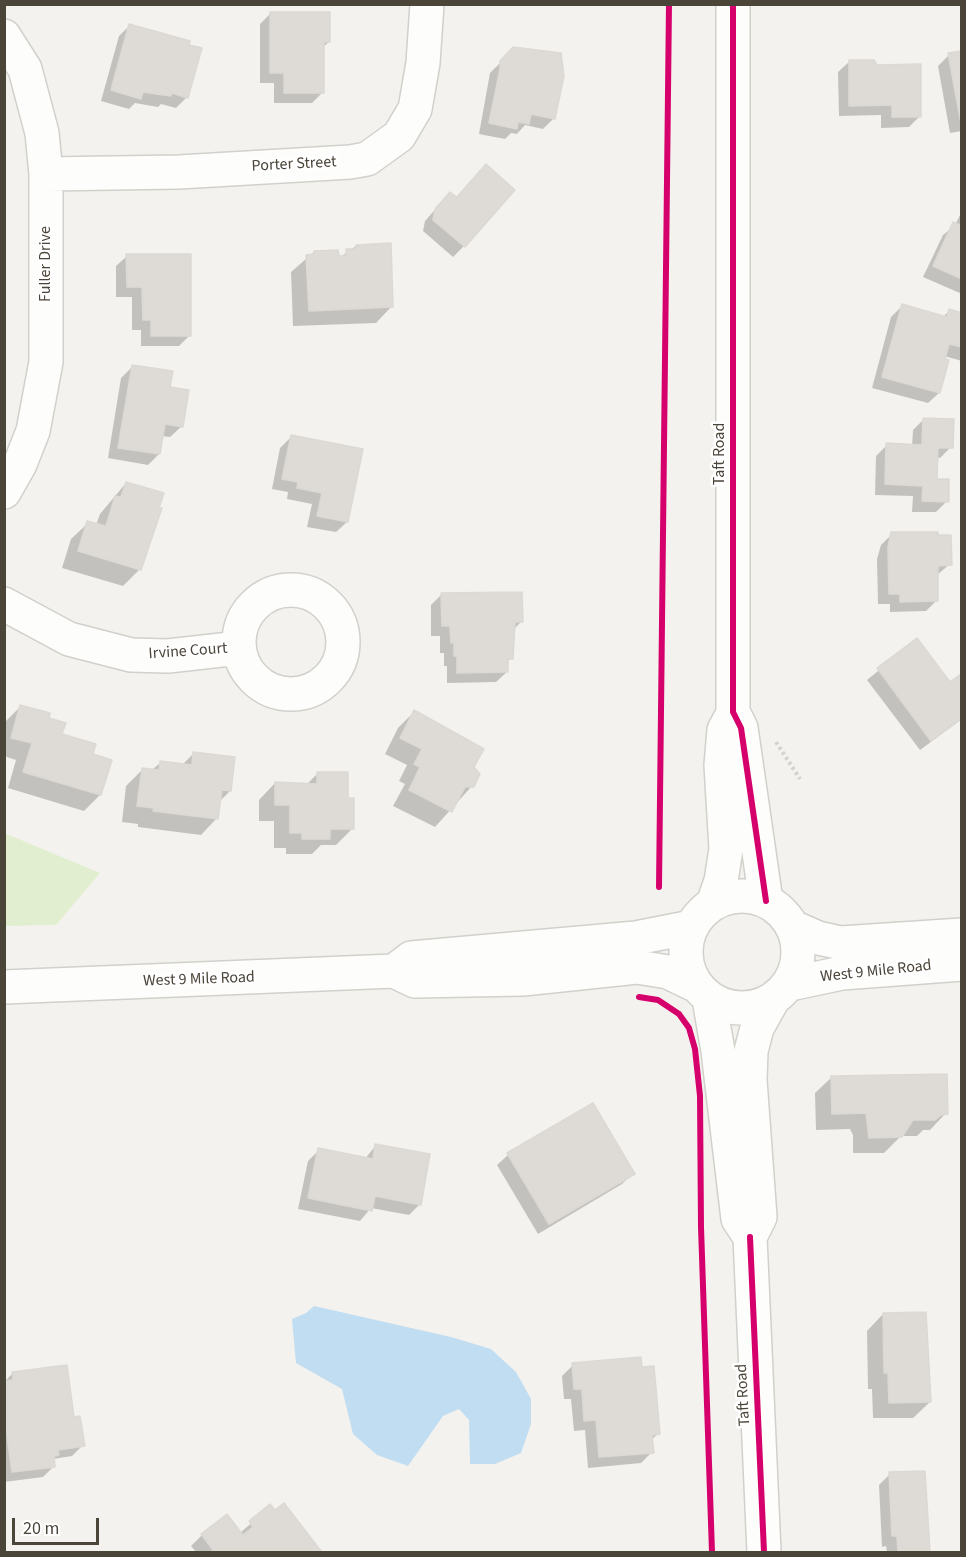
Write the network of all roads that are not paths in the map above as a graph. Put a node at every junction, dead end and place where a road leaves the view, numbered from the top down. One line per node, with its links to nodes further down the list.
1 (427, 4): 4 (street, Porter Street)
2 (733, 4): 8 (street, Taft Road)
3 (4, 36): 4 (street, Fuller Drive)
4 (46, 174): 5 (street, Fuller Drive)
5 (4, 492)
6 (4, 604): 7 (street, Irvine Court)
7 (239, 648)
8 (733, 712): 9 (street, Taft Road); 10 (street, Taft Road)
9 (766, 901): 10 (street); 11 (street)
10 (702, 916): 14 (street, West 9 Mile Road); 16 (street)
11 (793, 927): 12 (street, West 9 Mile Road); 17 (street)
12 (962, 935)
13 (962, 964): 17 (street, West 9 Mile Road)
14 (394, 971): 15 (street, West 9 Mile Road); 16 (street, West 9 Mile Road)
15 (4, 987)
16 (701, 991): 17 (street); 18 (street, Taft Road)
17 (781, 993): 18 (street, Taft Road)
18 (750, 1237): 19 (street, Taft Road)
19 (764, 1552)

